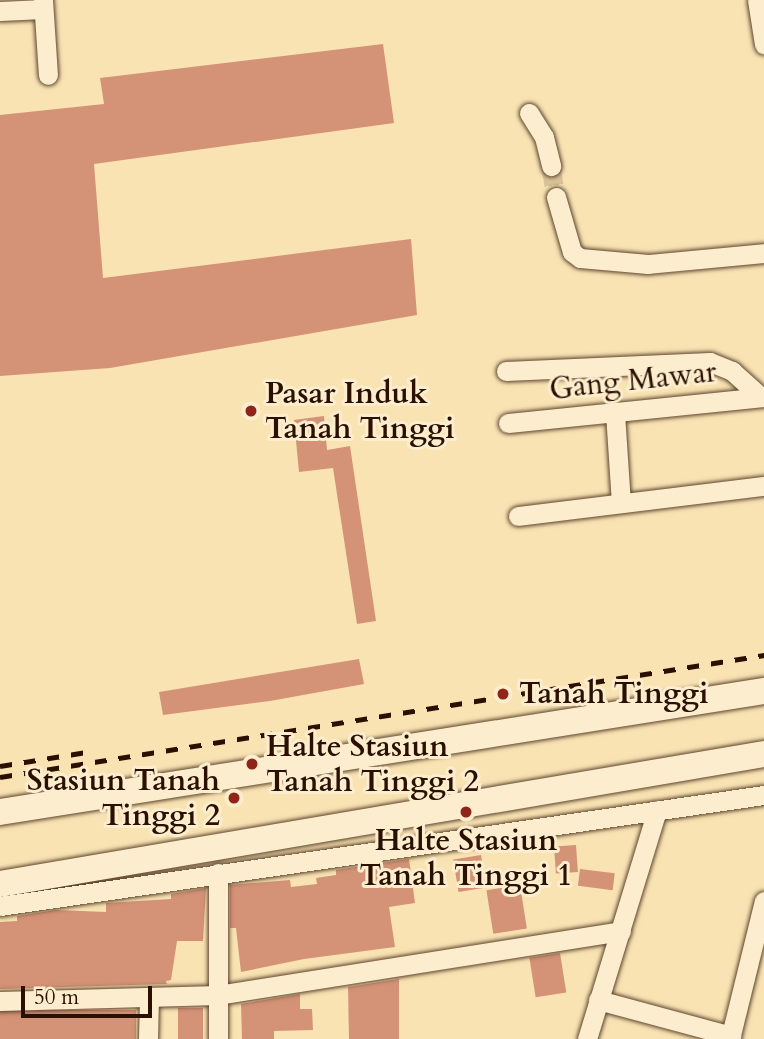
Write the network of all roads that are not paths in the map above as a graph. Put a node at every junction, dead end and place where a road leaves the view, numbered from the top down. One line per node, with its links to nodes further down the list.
1 (757, 0): 4 (street)
2 (43, 4): 3 (street); 5 (street)
3 (0, 11)
4 (764, 44)
5 (48, 75)
6 (529, 113): 7 (street)
7 (551, 166)
8 (556, 197): 9 (street)
9 (764, 253)
10 (506, 371): 11 (street)
11 (762, 397): 12 (street, Gang Mawar)
12 (615, 413): 13 (street, Gang Mawar); 15 (street)
13 (508, 423)
14 (764, 486): 15 (street)
15 (621, 503): 16 (street)
16 (518, 516)
17 (764, 691): 21 (main road)
18 (764, 754): 23 (main road)
19 (764, 795): 20 (street)
20 (657, 810): 22 (street); 26 (street)
21 (0, 812)
22 (218, 873): 25 (street); 28 (street)
23 (0, 884)
24 (764, 901): 27 (street)
25 (0, 906)
26 (621, 931): 28 (street); 30 (street)
27 (759, 955): 32 (street)
28 (218, 995): 29 (street); 34 (street)
29 (149, 997): 31 (street); 33 (street)
30 (598, 1000): 32 (street); 35 (street)
31 (0, 1001)
32 (731, 1038)
33 (148, 1039)
34 (218, 1039)
35 (587, 1039)

